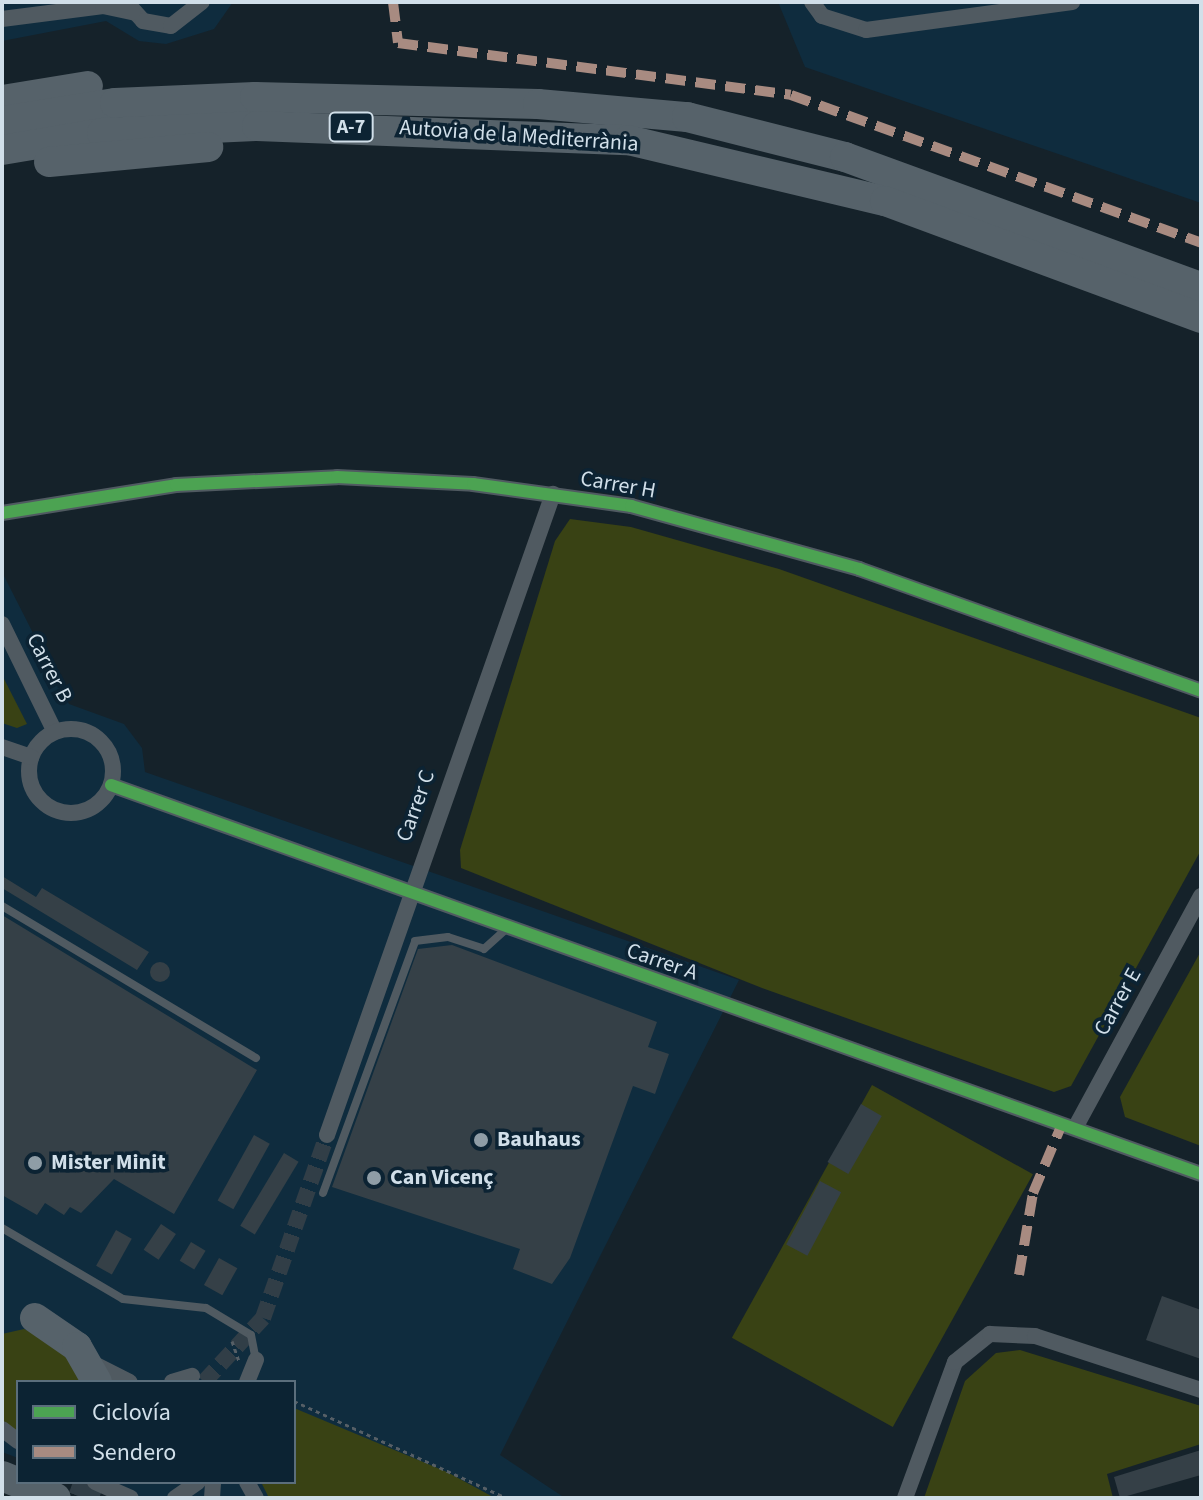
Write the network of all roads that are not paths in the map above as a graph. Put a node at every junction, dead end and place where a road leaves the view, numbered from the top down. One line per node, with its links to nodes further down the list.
1 (91, 2): 6 (street)
2 (202, 2): 5 (street)
3 (812, 2): 4 (street)
4 (1072, 2)
5 (129, 7): 6 (street)
6 (75, 10): 7 (street)
7 (2, 19)
8 (2, 100): 9 (highway)
9 (615, 108): 10 (highway, Autovia de la Mediterrània / A-7); 14 (highway, Autovia de la Mediterrània / A-7)
10 (2, 121)
11 (2, 150): 12 (highway, Autovia de la Mediterrània / A-7)
12 (701, 153): 13 (highway); 15 (highway, Autovia de la Mediterrània / A-7)
13 (2, 171)
14 (1201, 287)
15 (1201, 318)
16 (553, 494): 17 (street, Carrer H); 19 (street, Carrer H); 24 (street, Carrer C)
17 (2, 513)
18 (2, 624): 20 (street, Carrer B)
19 (1201, 691)
20 (55, 732): 22 (street); 23 (street)
21 (2, 747): 22 (street)
22 (31, 757): 23 (street)
23 (111, 785): 24 (street, Carrer A)
24 (408, 893): 27 (street, Carrer A); 30 (street, Carrer C)
25 (1201, 896): 29 (street, Carrer E)
26 (2, 906): 28 (lane)
27 (507, 928): 29 (street, Carrer A); 32 (lane)
28 (256, 1058)
29 (1075, 1128): 31 (street, Carrer A)
30 (327, 1135)
31 (1201, 1174)
32 (323, 1193)
33 (2, 1228): 35 (lane)
34 (35, 1318): 36 (highway)
35 (256, 1360): 38 (street)
36 (91, 1370): 39 (street)
37 (192, 1376): 40 (street)
38 (241, 1379)
39 (124, 1380)
40 (179, 1380)
41 (1201, 1390): 48 (street)
42 (22, 1484): 45 (highway)
43 (100, 1484): 46 (street)
44 (195, 1484): 47 (street)
45 (56, 1498)
46 (131, 1498)
47 (175, 1498)
48 (905, 1498)

